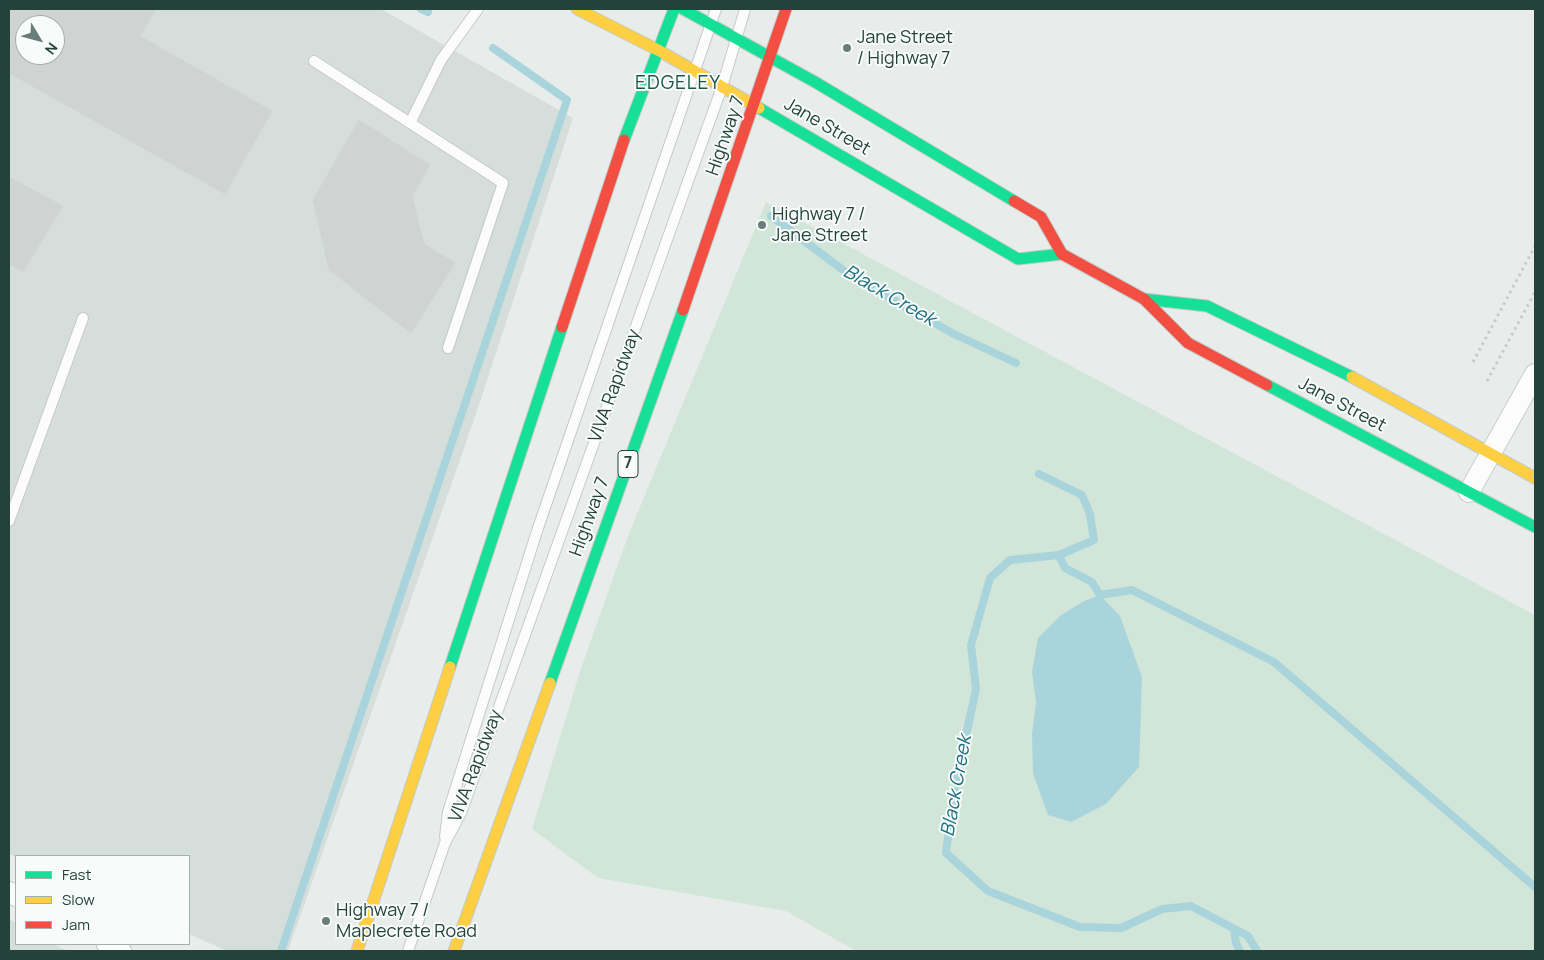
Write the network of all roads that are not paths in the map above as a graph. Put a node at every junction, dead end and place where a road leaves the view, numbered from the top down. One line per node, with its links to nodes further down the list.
1 (478, 9): 16 (lane)
2 (577, 9): 10 (main road, Jane Street)
3 (674, 9): 10 (main road)
4 (682, 9): 8 (main road, Jane Street)
5 (716, 9): 8 (lane, VIVA Rapidway)
6 (745, 9): 9 (lane, VIVA Rapidway)
7 (786, 9): 11 (main road, Highway 7 / 7)
8 (711, 24): 9 (main road, Jane Street); 13 (lane, VIVA Rapidway)
9 (736, 38): 11 (main road, Jane Street); 14 (lane, VIVA Rapidway)
10 (658, 50): 13 (main road, Jane Street); 30 (main road)
11 (771, 57): 15 (main road, Highway 7 / 7); 17 (main road, Jane Street)
12 (314, 61): 16 (lane)
13 (694, 71): 14 (main road, Jane Street); 27 (lane, VIVA Rapidway)
14 (722, 87): 15 (main road, Jane Street); 27 (lane, VIVA Rapidway)
15 (754, 105): 17 (main road, Jane Street); 32 (main road, Highway 7 / 7)
16 (410, 123): 20 (lane)
17 (1062, 254): 18 (main road, Jane Street)
18 (1144, 299): 22 (main road, Jane Street); 24 (main road, Jane Street)
19 (83, 318): 25 (lane)
20 (448, 348)
21 (1535, 374): 22 (street)
22 (1491, 454): 23 (main road, Jane Street); 24 (street)
23 (1535, 478)
24 (1469, 492): 26 (main road, Jane Street)
25 (9, 521)
26 (1535, 527)
27 (444, 843): 31 (lane, VIVA Rapidway)
28 (109, 945): 29 (street)
29 (122, 951)
30 (357, 951)
31 (408, 951)
32 (454, 951)

